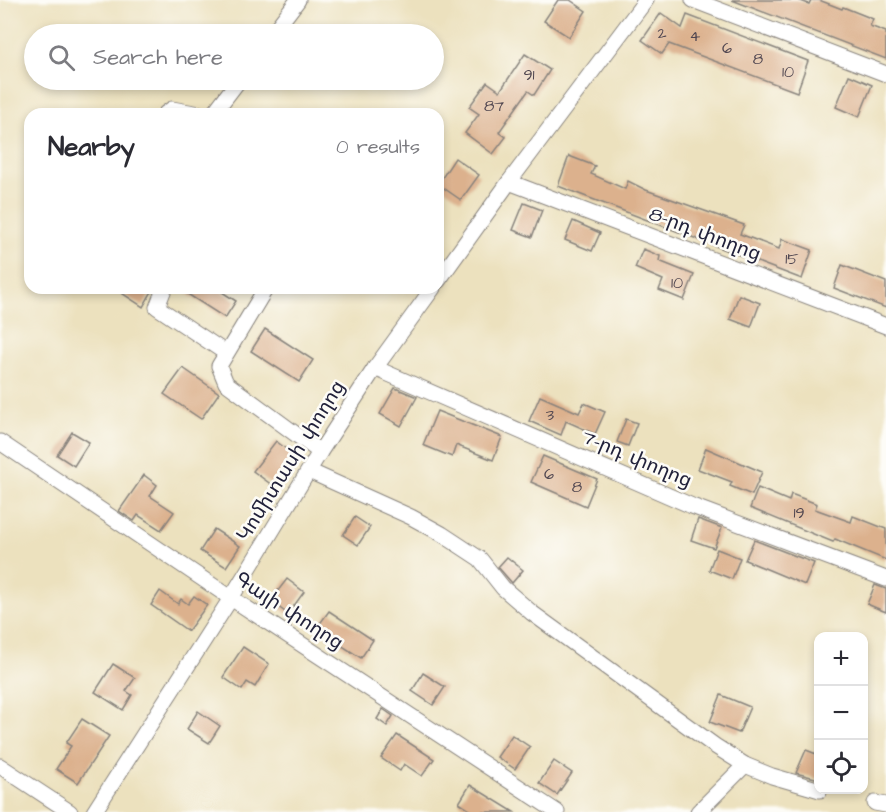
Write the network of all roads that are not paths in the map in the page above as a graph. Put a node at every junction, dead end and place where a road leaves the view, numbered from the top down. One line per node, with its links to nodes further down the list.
1 (298, 0): 4 (street)
2 (646, 0): 8 (street)
3 (693, 0): 5 (street)
4 (280, 24)
5 (886, 74)
6 (231, 90): 7 (street)
7 (218, 108)
8 (509, 182): 9 (street); 13 (street, 8-րդ փողոց)
9 (444, 273)
10 (162, 294): 14 (street)
11 (261, 294): 14 (street)
12 (429, 294): 15 (street, Կոմիտասի փողոց)
13 (886, 326)
14 (226, 353): 17 (street)
15 (375, 368): 17 (street, Կոմիտասի փողոց); 19 (street, 7-րդ փողոց)
16 (0, 442): 20 (street, Գայի փողոց)
17 (320, 452): 18 (street, Կոմիտասի փողոց)
18 (309, 471): 20 (street, Կոմիտասի փողոց); 21 (street)
19 (886, 579)
20 (231, 598): 25 (street, Կոմիտասի փողոց); 26 (street, Գայի փողոց)
21 (745, 765): 23 (street); 27 (street)
22 (0, 766): 24 (street)
23 (814, 788)
24 (70, 812)
25 (94, 812)
26 (557, 812)
27 (698, 812)

